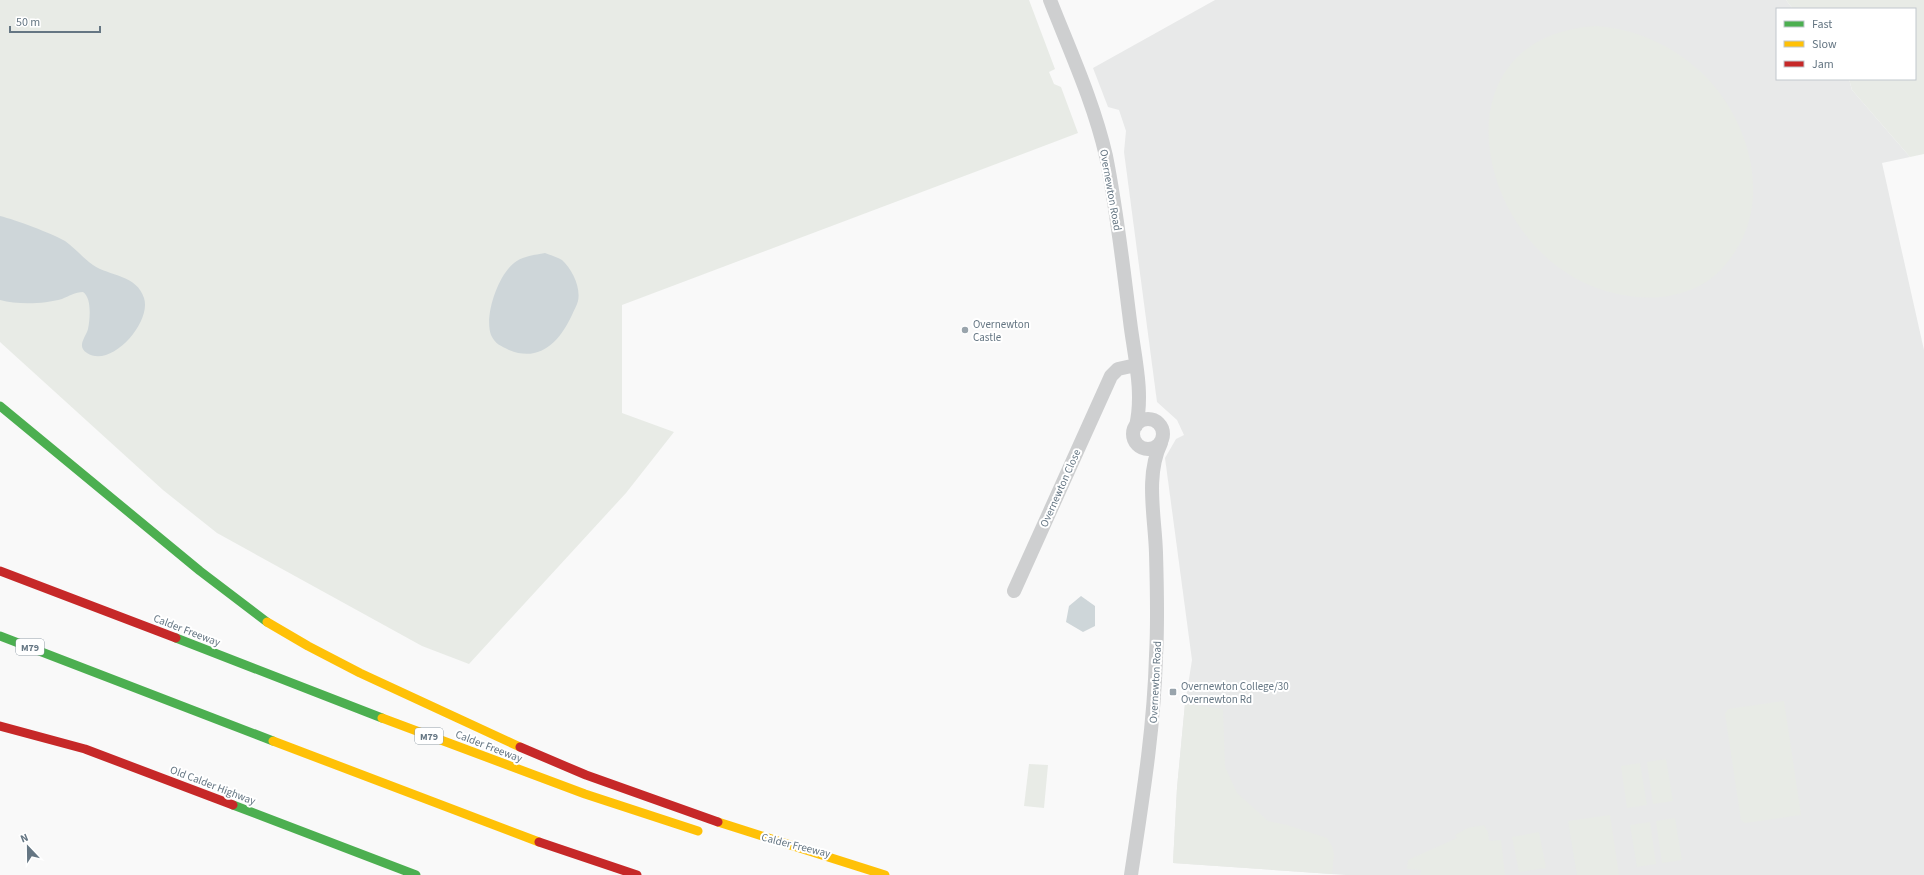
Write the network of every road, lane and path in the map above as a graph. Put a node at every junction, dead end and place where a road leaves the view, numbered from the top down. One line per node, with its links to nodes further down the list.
1 (1050, 0): 2 (street, Overnewton Road)
2 (1137, 376): 4 (street, Overnewton Road); 5 (street, Overnewton Road); 10 (street, Overnewton Close)
3 (0, 406): 18 (main road)
4 (1155, 421): 5 (street); 6 (street)
5 (1136, 426): 7 (street)
6 (1161, 443): 7 (street); 8 (street, Overnewton Road)
7 (1139, 446): 8 (street, Overnewton Road)
8 (1152, 488): 19 (street, Overnewton Road)
9 (0, 571): 13 (main road, Calder Freeway / M79)
10 (1014, 592)
11 (0, 637): 16 (main road, M79)
12 (0, 726): 15 (main road, Old Calder Highway)
13 (705, 833)
14 (809, 861): 17 (main road, Calder Freeway)
15 (416, 875)
16 (637, 875)
17 (866, 875)
18 (885, 875)
19 (1131, 875)

